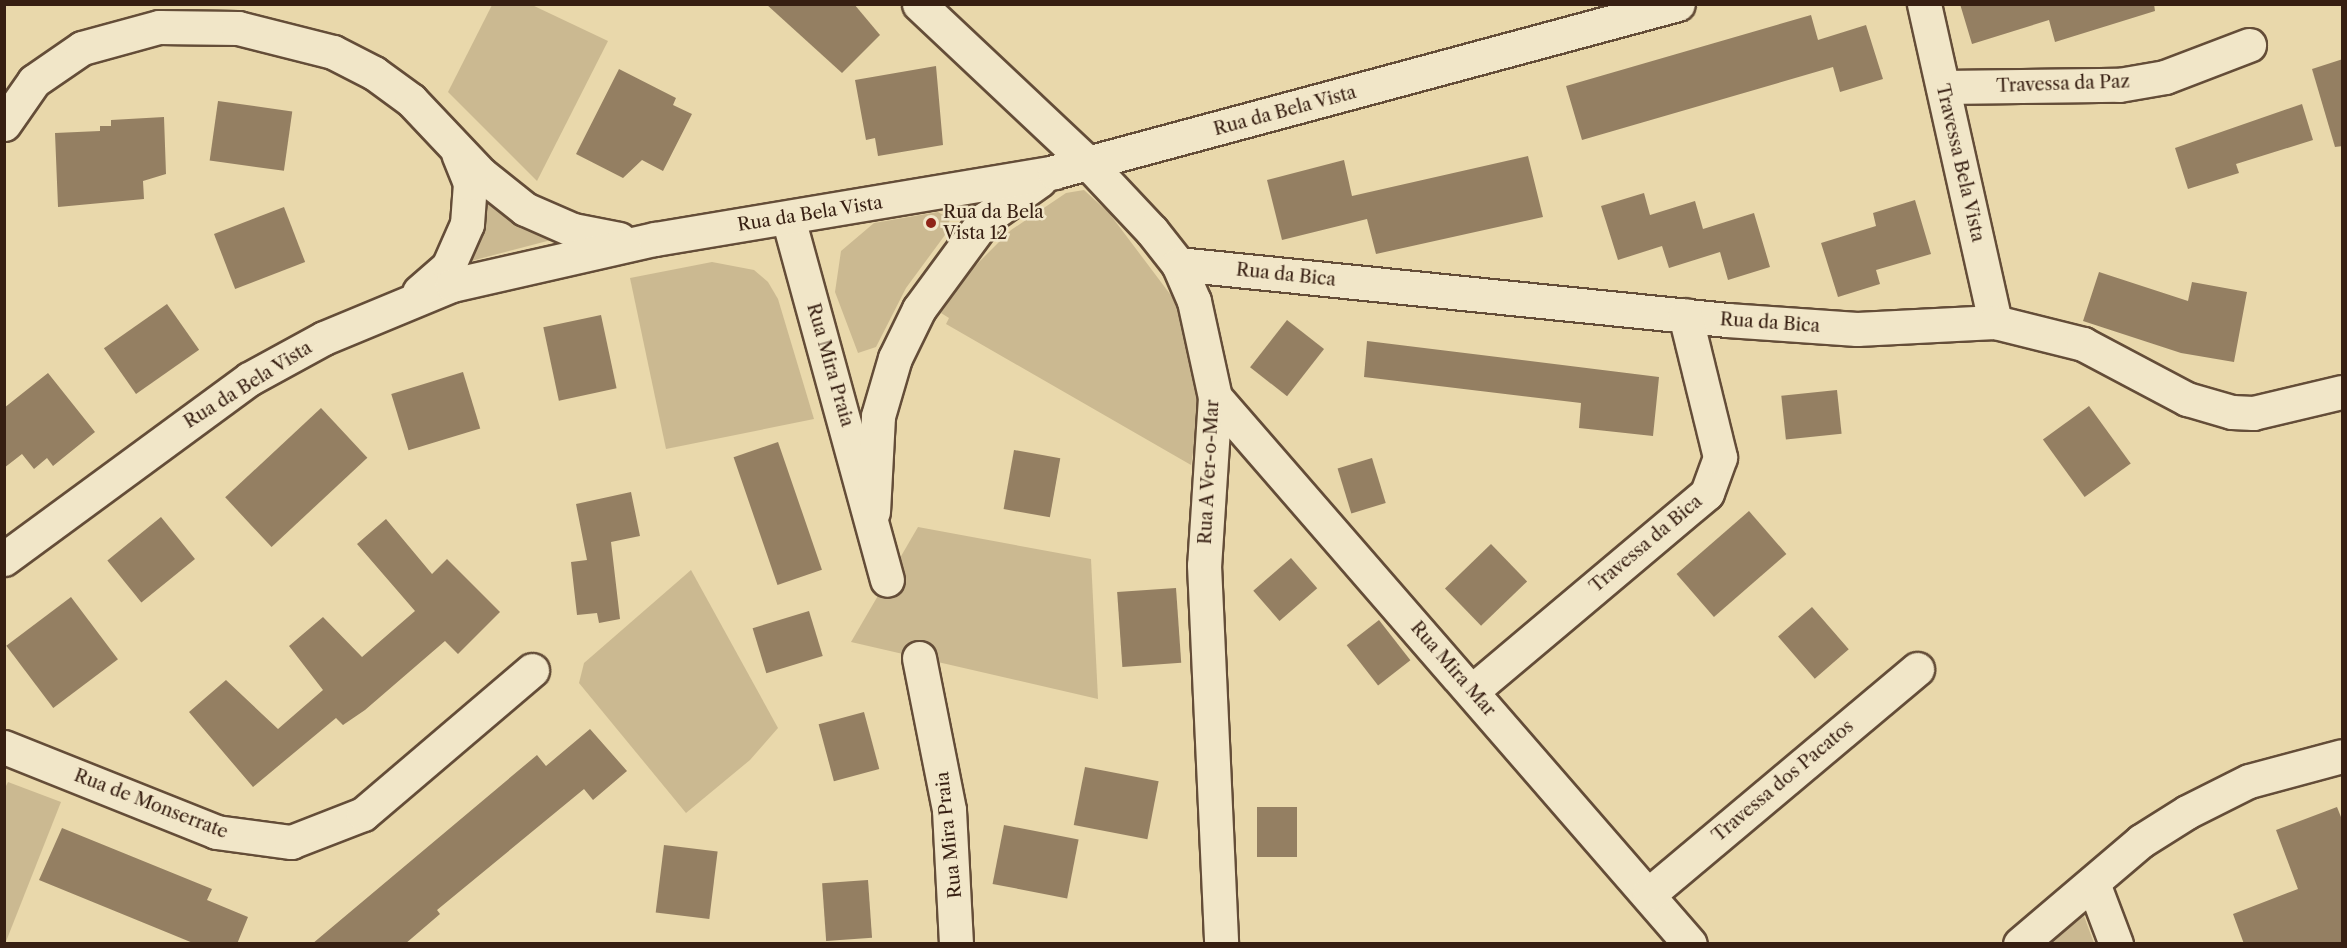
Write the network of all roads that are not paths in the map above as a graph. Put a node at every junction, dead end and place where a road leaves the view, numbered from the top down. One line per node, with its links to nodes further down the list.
1 (919, 4): 8 (street, Rua A Ver-o-Mar)
2 (1678, 4): 8 (street, Rua da Bela Vista)
3 (1924, 4): 5 (street, Travessa Bela Vista)
4 (2248, 45): 5 (street, Travessa da Paz)
5 (1943, 87): 15 (street, Travessa Bela Vista)
6 (4, 124): 7 (street)
7 (448, 137): 11 (street); 13 (street)
8 (1089, 164): 9 (street, Rua da Bela Vista); 12 (street, Rua A Ver-o-Mar)
9 (1054, 172): 10 (street, Rua da Bela Vista); 18 (street, Rua Mira Praia)
10 (788, 218): 11 (street, Rua da Bela Vista); 18 (street, Rua Mira Praia)
11 (655, 239): 13 (street, Rua da Bela Vista)
12 (1178, 264): 14 (street, Rua da Bica); 17 (street, Rua A Ver-o-Mar)
13 (399, 305): 19 (street, Rua da Bela Vista)
14 (1685, 315): 15 (street, Rua da Bica); 24 (street, Travessa da Bica)
15 (1995, 322): 16 (street, Rua da Bica)
16 (2343, 392)
17 (1215, 397): 24 (street, Rua Mira Mar); 30 (street, Rua A Ver-o-Mar)
18 (873, 512): 20 (street, Rua Mira Praia)
19 (4, 559)
20 (887, 580)
21 (919, 658): 29 (street, Rua Mira Praia)
22 (1917, 669): 28 (street, Travessa dos Pacatos)
23 (532, 670): 25 (street, Rua de Monserrate)
24 (1472, 691): 28 (street, Rua Mira Mar)
25 (4, 747)
26 (2343, 756): 27 (street)
27 (2092, 883): 32 (street); 33 (street)
28 (1649, 894): 31 (street, Rua Mira Mar)
29 (956, 944)
30 (1221, 944)
31 (1690, 944)
32 (2020, 944)
33 (2116, 944)

